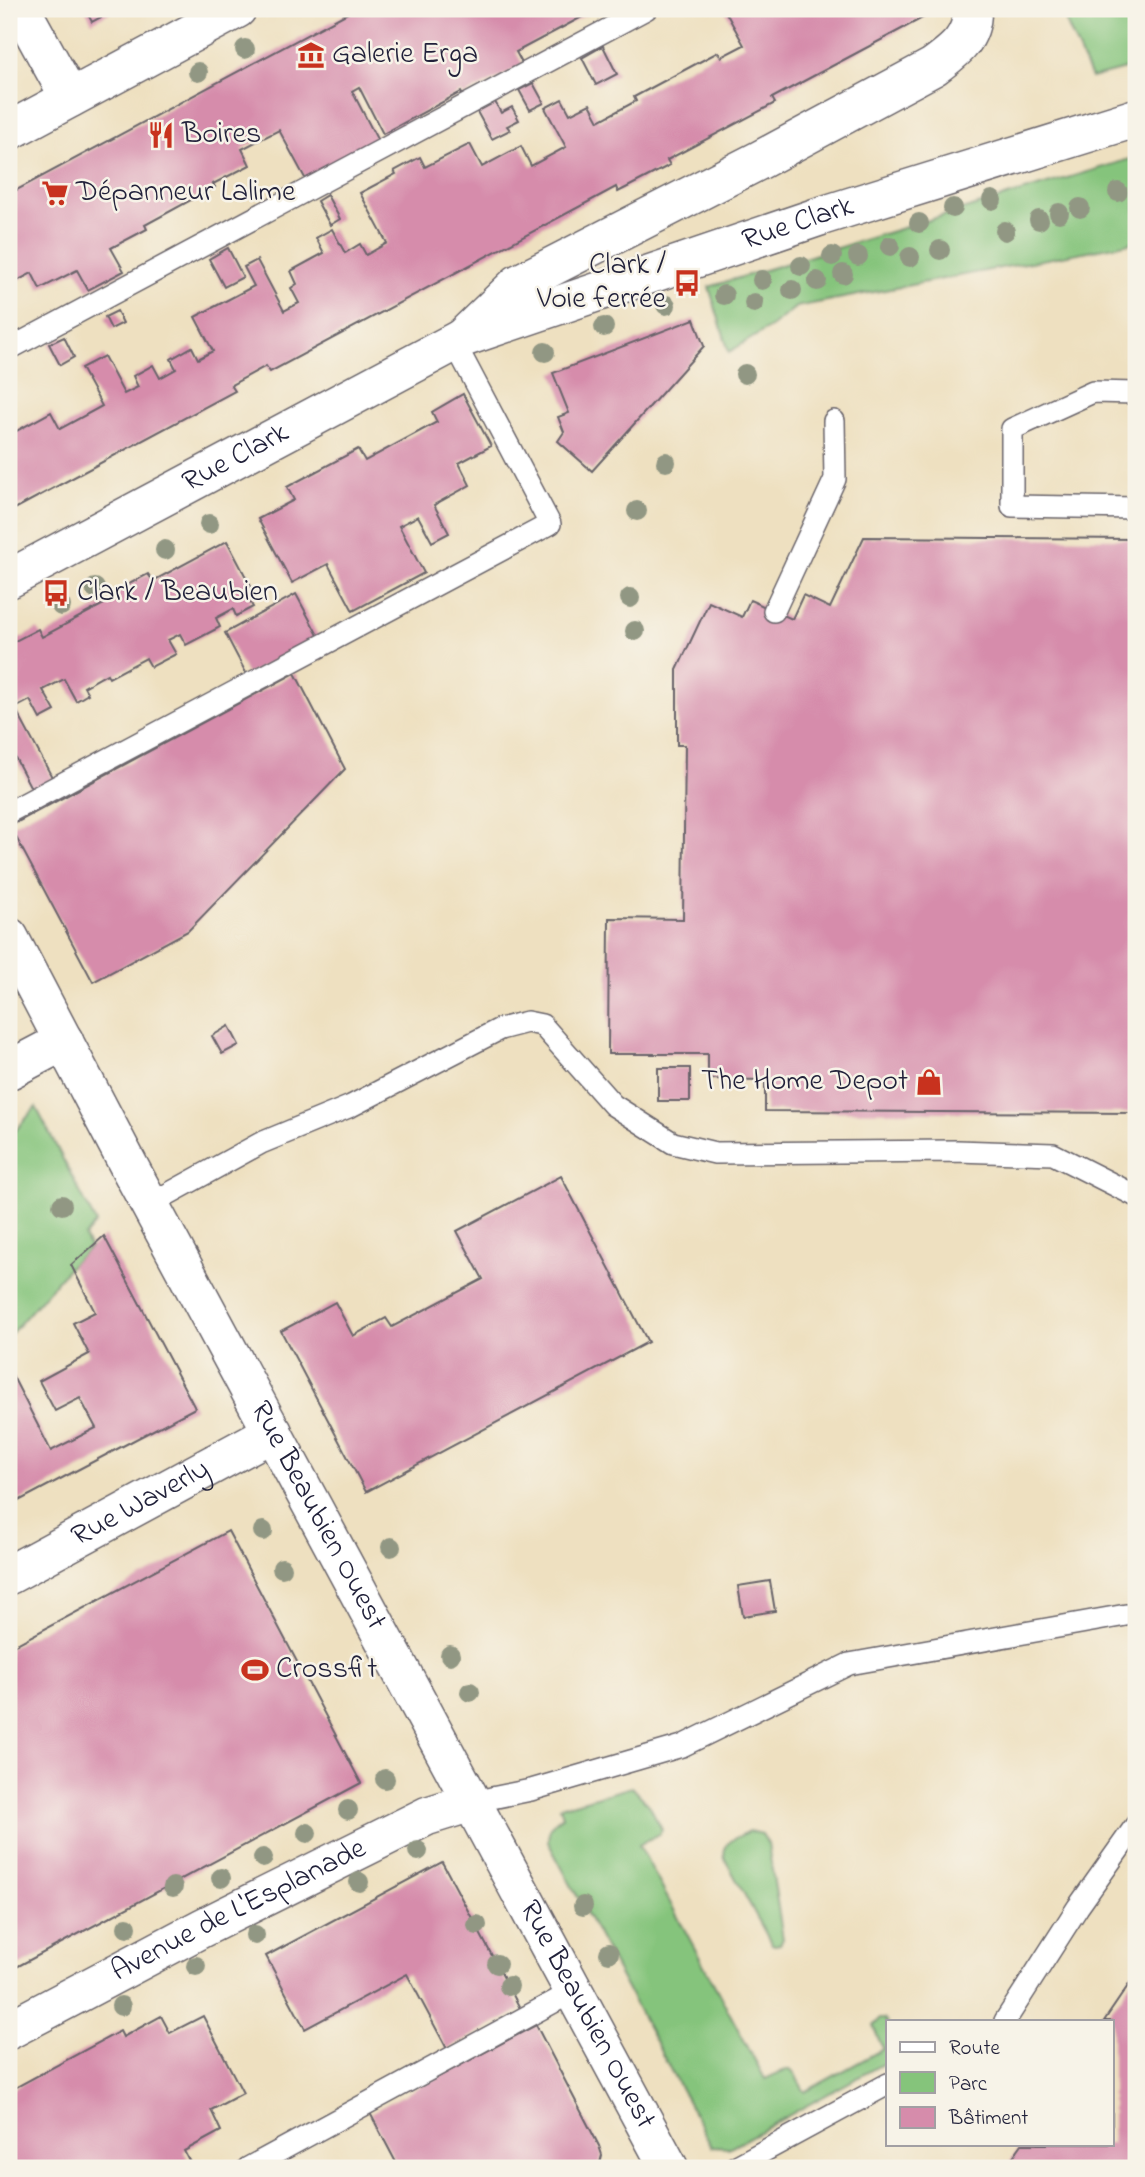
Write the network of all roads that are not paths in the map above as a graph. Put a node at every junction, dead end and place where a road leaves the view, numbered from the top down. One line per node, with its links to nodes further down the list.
1 (21, 9): 5 (street)
2 (237, 9): 5 (street)
3 (646, 9): 9 (lane)
4 (971, 21): 8 (street, Rue Clark)
5 (70, 98): 7 (street)
6 (1136, 118): 8 (street, Rue Clark)
7 (9, 131)
8 (458, 340): 13 (street, Rue Clark); 15 (lane)
9 (9, 349)
10 (1136, 393): 12 (lane)
11 (834, 421): 14 (lane)
12 (1136, 508)
13 (9, 579)
14 (774, 611)
15 (9, 812)
16 (9, 937): 17 (street, Rue Beaubien Ouest)
17 (64, 1041): 18 (street); 20 (street, Rue Beaubien Ouest)
18 (9, 1070)
19 (1136, 1196): 20 (lane)
20 (150, 1204): 21 (street, Rue Beaubien Ouest)
21 (273, 1432): 22 (street, Rue Waverly); 24 (street, Rue Beaubien Ouest)
22 (9, 1575)
23 (1126, 1615): 24 (lane)
24 (472, 1802): 26 (street, Rue Beaubien Ouest); 28 (street, Avenue de L'Esplanade)
25 (1136, 1825): 27 (lane)
26 (574, 1991): 30 (lane); 31 (street, Rue Beaubien Ouest)
27 (1006, 2020)
28 (9, 2030)
29 (886, 2085): 32 (lane)
30 (248, 2168)
31 (669, 2168)
32 (733, 2168)

